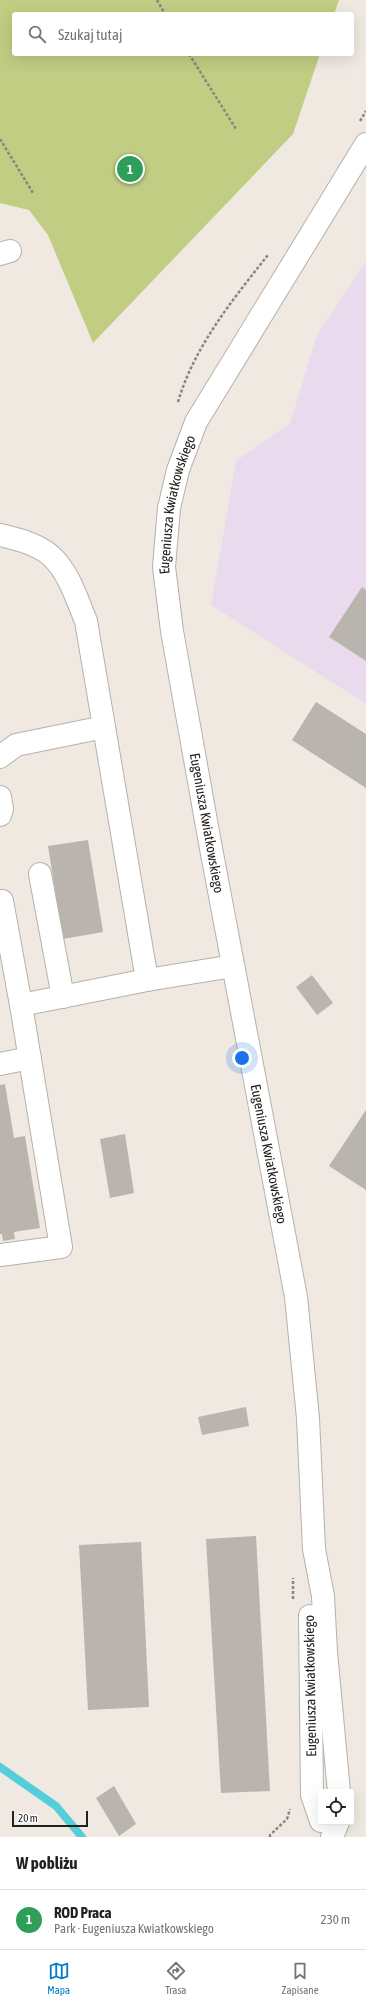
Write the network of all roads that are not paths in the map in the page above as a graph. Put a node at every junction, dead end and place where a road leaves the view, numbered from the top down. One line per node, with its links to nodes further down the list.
1 (366, 144): 9 (street, Eugeniusza Kwiatkowskiego)
2 (0, 535): 3 (street)
3 (104, 727): 4 (street); 10 (street)
4 (0, 757)
5 (0, 797): 6 (street)
6 (0, 815)
7 (40, 874): 11 (street)
8 (1, 898): 12 (street)
9 (233, 966): 10 (street); 16 (street, Eugeniusza Kwiatkowskiego)
10 (147, 980): 11 (street)
11 (63, 997): 12 (street)
12 (21, 1005): 13 (street)
13 (30, 1058): 14 (street); 15 (street)
14 (0, 1064)
15 (0, 1255)
16 (314, 1550): 17 (street, Eugeniusza Kwiatkowskiego); 18 (street, Eugeniusza Kwiatkowskiego)
17 (339, 1789)
18 (318, 1812)
19 (322, 1825): 21 (street, Eugeniusza Kwiatkowskiego)
20 (337, 1825): 22 (street)
21 (327, 1837)
22 (332, 1837)

